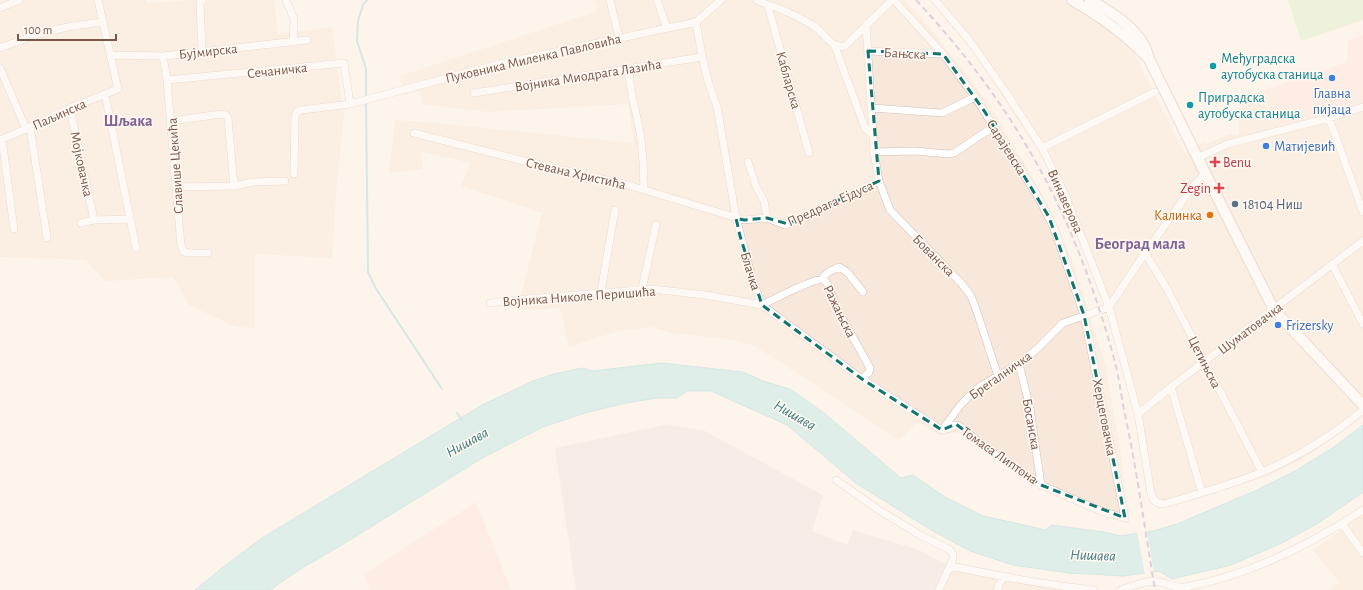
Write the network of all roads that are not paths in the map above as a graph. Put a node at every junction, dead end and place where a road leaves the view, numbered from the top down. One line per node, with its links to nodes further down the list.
1 (19, 0): 14 (street)
2 (98, 0): 15 (street)
3 (203, 0): 24 (street)
4 (286, 0): 21 (street)
5 (610, 0): 19 (street)
6 (657, 0): 18 (street)
7 (757, 0): 13 (street)
8 (893, 0): 17 (street); 26 (street, Сарајевска)
9 (935, 0): 50 (street, Винаверова)
10 (1072, 0): 30 (main road)
11 (1090, 0): 30 (main road)
12 (718, 1): 16 (street)
13 (768, 6): 22 (street); 52 (street, Кабларска)
14 (0, 8)
15 (102, 22): 23 (street); 27 (street)
16 (696, 22): 18 (street, Пуковника Миленка Павловића); 29 (street, Блачка)
17 (866, 24): 22 (street); 25 (street, Бованска)
18 (667, 28): 19 (street, Пуковника Миленка Павловића)
19 (619, 38): 39 (street, Пуковника Миленка Павловића)
20 (306, 40): 21 (street, Бујмирска)
21 (293, 42): 24 (street, Бујмирска)
22 (834, 44): 48 (street)
23 (0, 48)
24 (202, 51): 28 (street, Бујмирска)
25 (868, 51): 26 (street, Бањска); 42 (street, Бованска)
26 (943, 54): 38 (street, Сарајевска)
27 (110, 55): 28 (street, Бујмирска); 37 (street, Паљинска)
28 (162, 56): 34 (street, Славише Цекића)
29 (702, 57): 32 (street, Војника Миодрага Лазића); 64 (street, Блачка)
30 (1149, 59): 53 (main road)
31 (0, 68): 33 (street)
32 (629, 69): 36 (street, Војника Миодрага Лазића); 61 (street)
33 (2, 79): 46 (street)
34 (167, 80): 39 (street, Сечаничка); 44 (street, Славише Цекића)
35 (1155, 92): 50 (street)
36 (474, 93)
37 (105, 94): 41 (street, Паљинска); 66 (street)
38 (975, 97): 42 (street); 45 (street, Сарајевска)
39 (350, 104): 55 (street, Пуковника Миленка Павловића)
40 (1363, 107): 43 (street)
41 (70, 108): 46 (street, Паљинска); 67 (street, Мојковачка)
42 (872, 108): 48 (street, Бованска)
43 (1329, 118): 53 (street); 63 (street)
44 (171, 121): 59 (street); 60 (street, Славише Цекића)
45 (994, 127): 51 (street); 85 (street, Сарајевска)
46 (28, 128): 49 (street, Паљинска); 71 (street)
47 (414, 133): 61 (street, Стевана Христића)
48 (873, 135): 51 (street, Бованска)
49 (1, 139): 70 (street)
50 (1042, 148): 83 (street, Винаверова)
51 (874, 152): 58 (street, Бованска)
52 (810, 153)
53 (1198, 158): 56 (main road)
54 (748, 162): 65 (street)
55 (294, 174)
56 (1205, 174): 75 (street); 84 (main road)
57 (285, 181): 59 (street)
58 (879, 181): 65 (street, Предрага Ејдуса); 89 (street, Бованска)
59 (234, 186): 60 (street)
60 (176, 187): 74 (street, Славише Цекића)
61 (644, 190): 64 (street, Стевана Христића)
62 (615, 210): 79 (street)
63 (1363, 212)
64 (736, 218): 65 (street, Предрага Ејдуса); 82 (street, Блачка)
65 (767, 218)
66 (129, 219): 67 (street); 73 (street)
67 (94, 220): 68 (street)
68 (81, 223)
69 (656, 225): 78 (street)
70 (14, 229)
71 (47, 238)
72 (1363, 241): 76 (street, Шуматовачка)
73 (136, 248)
74 (208, 253)
75 (1145, 253): 83 (street); 87 (street, Цетињска)
76 (1332, 264): 84 (street, Шуматовачка); 86 (street)
77 (822, 279): 80 (street); 82 (street, Ражањска); 90 (street, Ражањска)
78 (642, 289): 79 (street, Војника Николе Перишића); 82 (street, Војника Николе Перишића)
79 (601, 292): 81 (street, Војника Николе Перишића)
80 (863, 292)
81 (490, 303)
82 (762, 305): 90 (street, Блачка)
83 (1109, 307): 85 (street, Брегалничка); 94 (street, Винаверова)
84 (1274, 310): 87 (street, Шуматовачка); 92 (main road)
85 (1084, 315): 88 (street, Брегалничка); 101 (street, Херцеговачка)
86 (1363, 324)
87 (1205, 363): 91 (street, Шуматовачка); 96 (street, Цетињска)
88 (1019, 364): 89 (street, Брегалничка); 98 (street, Босанска)
89 (998, 376): 95 (street, Брегалничка)
90 (862, 379): 95 (street, Блачка)
91 (1171, 388): 94 (street, Шуматовачка); 99 (street)
92 (1363, 405)
93 (1363, 410): 96 (street)
94 (1138, 414): 99 (street, Винаверова)
95 (942, 430): 98 (street, Томаса Липтона)
96 (1262, 472): 99 (street)
97 (836, 480): 104 (street)
98 (1041, 485): 101 (street, Томаса Липтона)
99 (1202, 493)
100 (1363, 510): 102 (street)
101 (1125, 518)
102 (1342, 524): 103 (street); 108 (street)
103 (1363, 553)
104 (950, 569): 105 (street); 109 (street)
105 (1003, 577): 106 (street); 110 (street)
106 (1066, 588): 111 (street)
107 (1172, 588): 108 (street); 112 (street)
108 (1183, 589)
109 (939, 590)
110 (997, 590)
111 (1094, 590)
112 (1122, 590)

